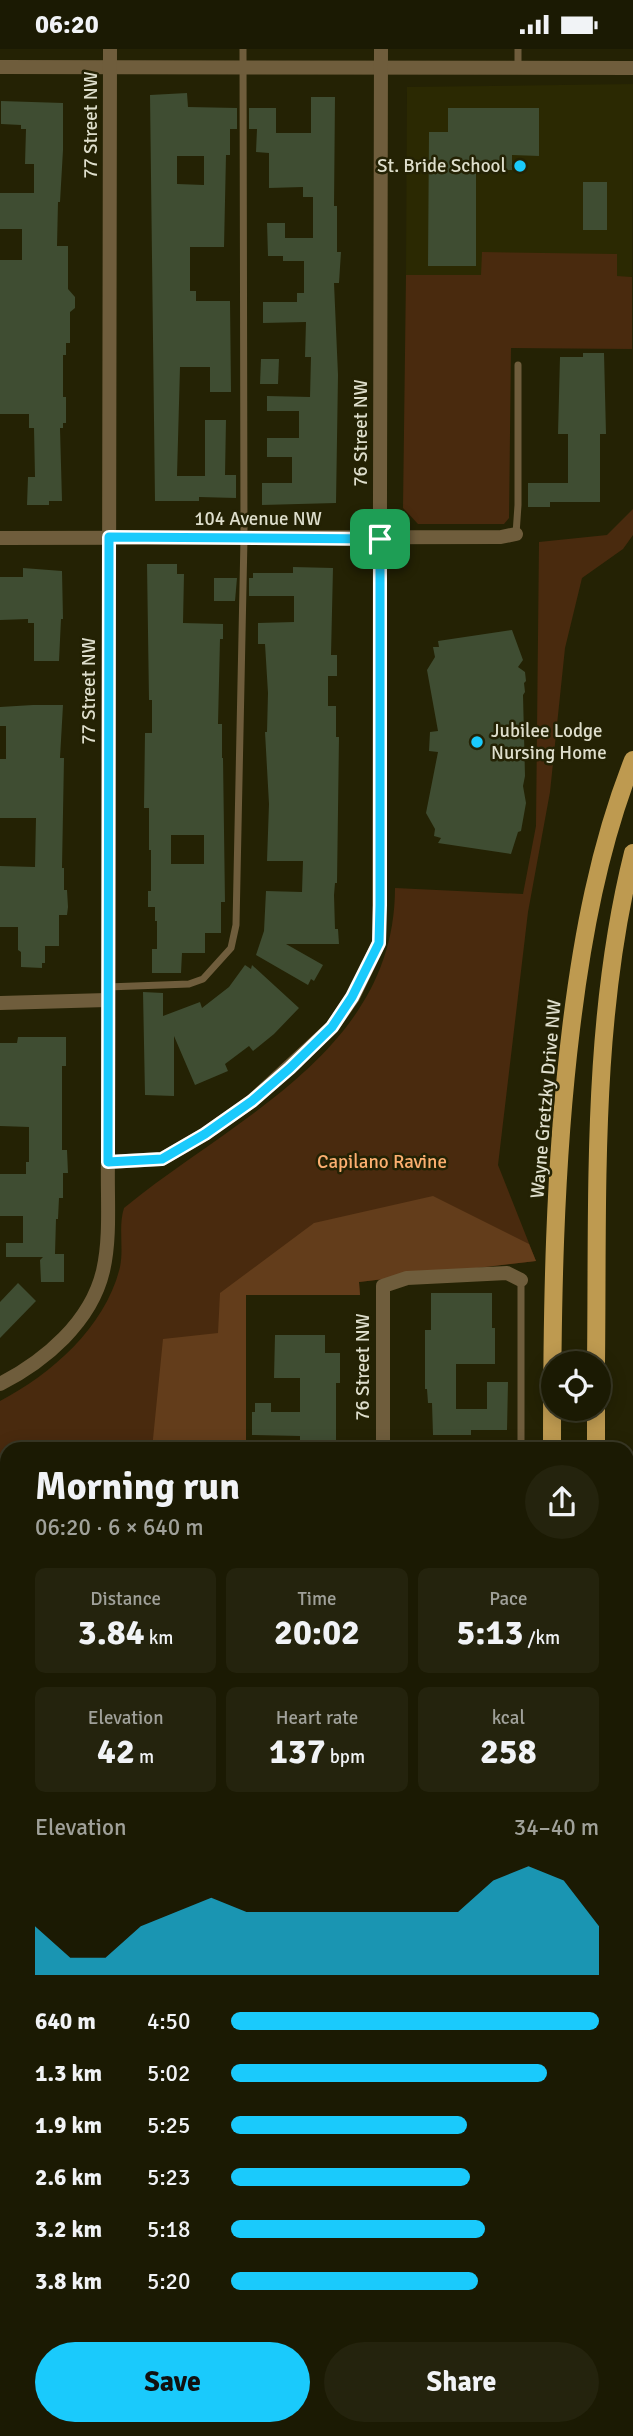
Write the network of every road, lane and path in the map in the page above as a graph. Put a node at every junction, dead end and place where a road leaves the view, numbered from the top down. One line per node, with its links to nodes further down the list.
1 (110, 49): 6 (street, 77 Street NW)
2 (243, 49): 7 (lane)
3 (381, 49): 8 (street, 76 Street NW)
4 (518, 49): 9 (lane)
5 (0, 67): 6 (street)
6 (110, 68): 7 (street); 13 (street, 77 Street NW)
7 (243, 68): 8 (street); 15 (lane)
8 (381, 68): 9 (street); 16 (street, 76 Street NW)
9 (518, 68): 10 (street)
10 (633, 68)
11 (519, 365): 12 (lane)
12 (516, 534): 16 (street, 104 Avenue NW)
13 (109, 537): 14 (street, 104 Avenue NW); 15 (street, 104 Avenue NW); 19 (street, 77 Street NW)
14 (0, 538)
15 (244, 538): 16 (street, 104 Avenue NW); 19 (lane)
16 (380, 539): 21 (street, 76 Street NW)
17 (633, 760): 28 (main road, Wayne Gretzky Drive NW)
18 (633, 853): 23 (main road)
19 (107, 994): 20 (street); 21 (street, 77 Street NW)
20 (0, 1003)
21 (108, 1162): 24 (street, 77 Street NW)
22 (521, 1280): 26 (street, 76 Street NW); 27 (lane)
23 (596, 1351)
24 (0, 1384)
25 (596, 1421): 29 (main road)
26 (383, 1442)
27 (521, 1442)
28 (552, 1442)
29 (596, 1442)

